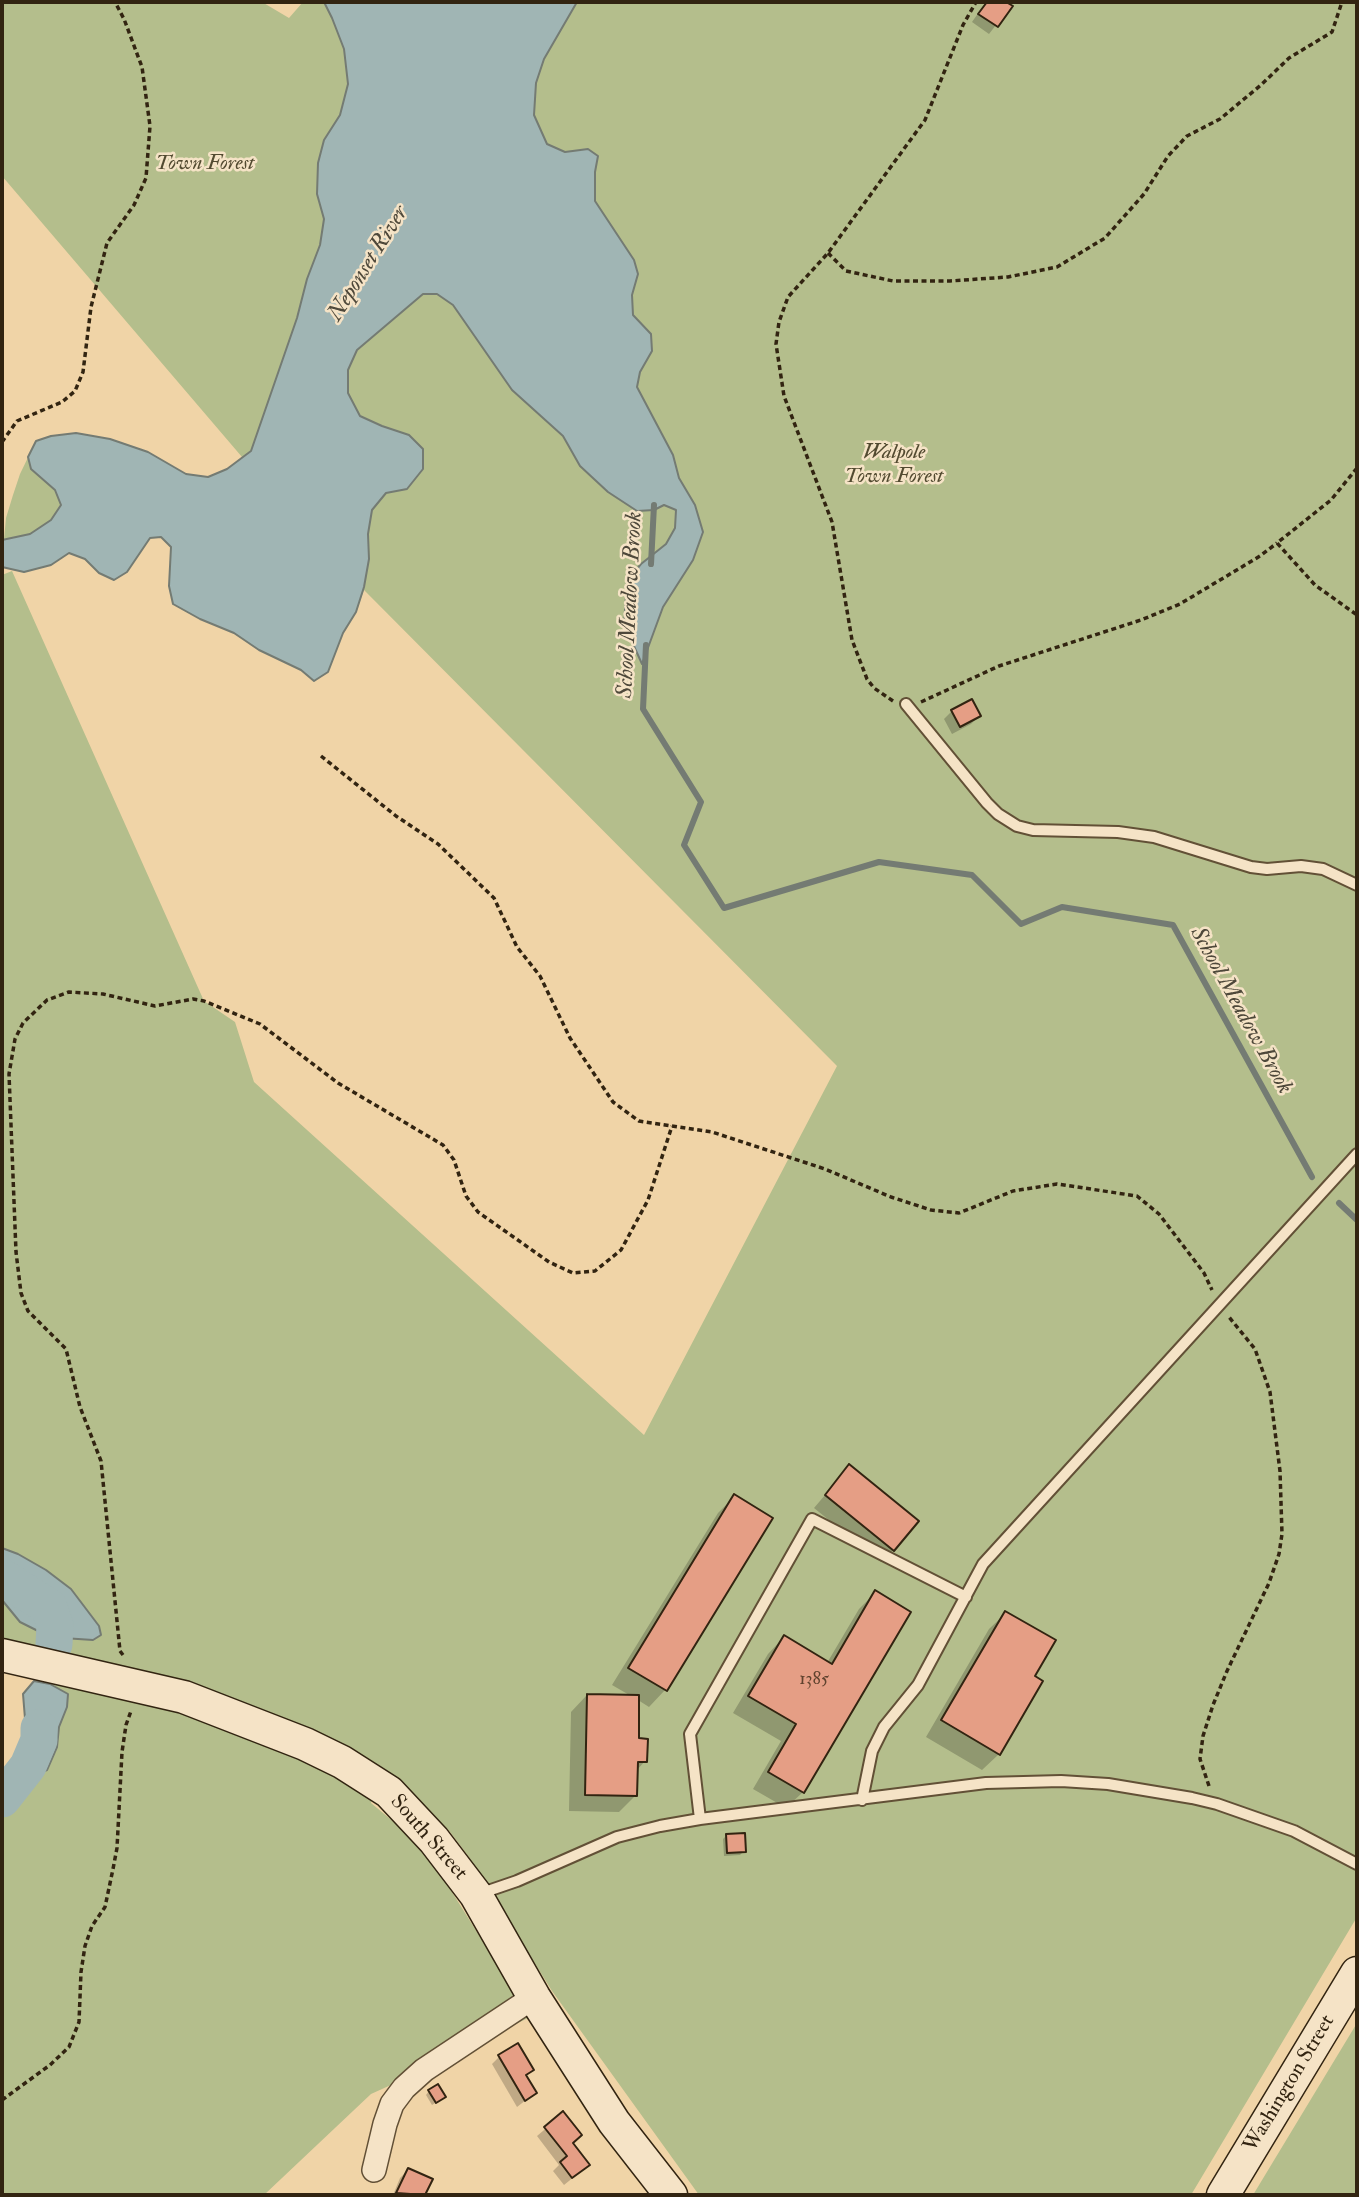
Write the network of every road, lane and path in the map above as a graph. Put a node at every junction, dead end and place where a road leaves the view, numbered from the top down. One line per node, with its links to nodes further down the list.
1 (116, 2): 5 (path)
2 (976, 2): 4 (path)
3 (1342, 2): 4 (path)
4 (828, 253): 9 (path)
5 (2, 442)
6 (1357, 468): 7 (path)
7 (1277, 543): 8 (path); 9 (path)
8 (1357, 615)
9 (905, 704): 11 (lane)
10 (321, 755): 12 (path)
11 (1357, 885)
12 (672, 1126): 14 (path); 17 (path)
13 (1357, 1154): 14 (lane)
14 (1220, 1305): 15 (lane); 19 (path)
15 (966, 1597): 18 (lane); 20 (lane)
16 (2, 1655): 17 (street, South Street)
17 (138, 1686): 22 (street, South Street); 25 (path)
18 (862, 1800): 19 (lane); 20 (lane)
19 (1217, 1804): 21 (lane)
20 (700, 1819): 22 (lane)
21 (1357, 1864)
22 (476, 1895): 24 (street, South Street)
23 (1357, 1973): 28 (street, Washington Street)
24 (534, 1997): 26 (street); 27 (street, South Street)
25 (2, 2100)
26 (374, 2170)
27 (671, 2195)
28 (1223, 2195)

